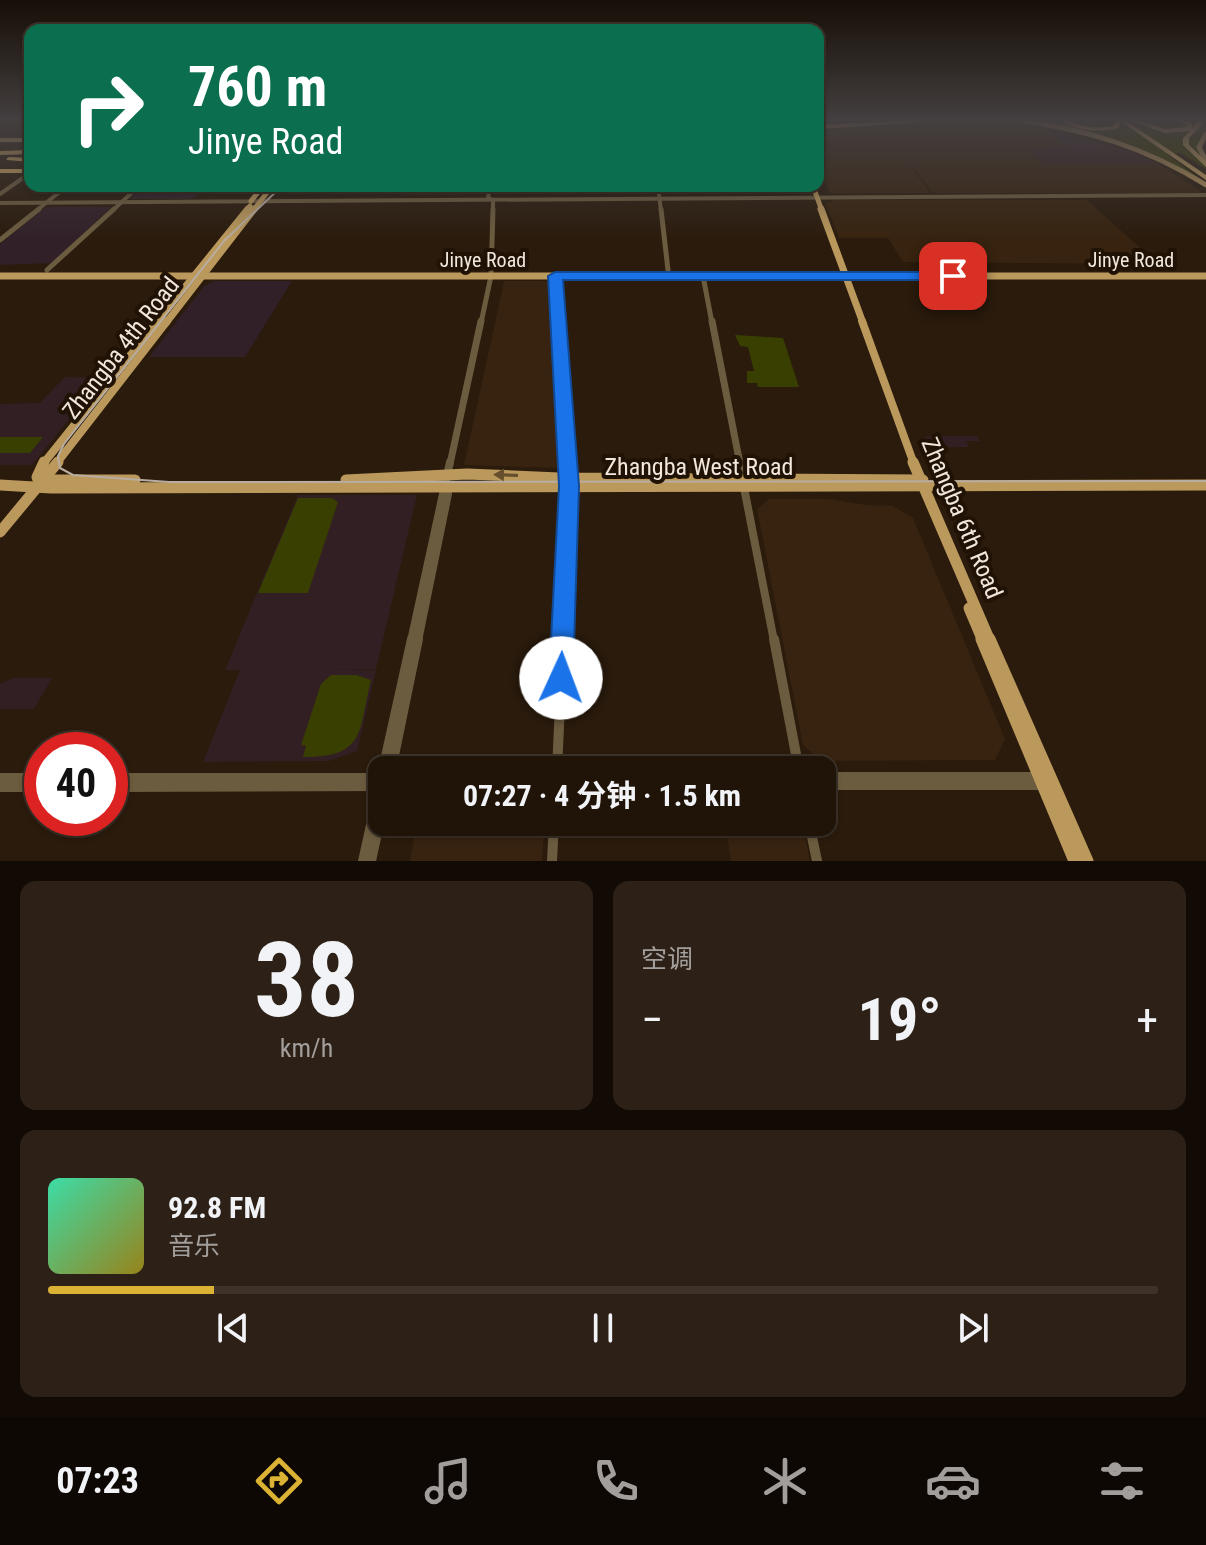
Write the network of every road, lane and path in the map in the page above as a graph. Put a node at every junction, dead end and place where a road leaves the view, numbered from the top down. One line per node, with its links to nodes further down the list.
1 (1166, 160): 8 (main road)
2 (1184, 160): 4 (highway)
3 (1185, 160): 4 (highway)
4 (1190, 164): 8 (highway)
5 (0, 171): 6 (highway)
6 (24, 172)
7 (24, 176): 13 (street)
8 (1204, 178)
9 (60, 192): 20 (street)
10 (132, 192): 19 (street)
11 (265, 192): 18 (main road, Zhangba 4th Road)
12 (658, 192): 17 (street)
13 (0, 193)
14 (813, 193): 16 (street); 17 (street); 28 (main road, Zhangba 6th Road)
15 (492, 195): 17 (street); 18 (street); 27 (street)
16 (1206, 196)
17 (659, 198): 25 (street)
18 (257, 201): 19 (street); 26 (main road, Zhangba 4th Road)
19 (121, 202): 20 (street); 24 (street)
20 (46, 203): 21 (street); 22 (street)
21 (0, 204)
22 (0, 240)
23 (0, 270): 24 (main road, Jinye Road)
24 (47, 270): 26 (main road, Jinye Road)
25 (668, 270): 27 (main road, Jinye Road); 28 (main road, Jinye Road)
26 (200, 273): 27 (main road, Jinye Road); 30 (main road, Jinye Road); 39 (main road, Zhangba 4th Road)
27 (493, 273): 31 (main road, Jinye Road); 33 (street)
28 (841, 273): 29 (main road, Jinye Road); 32 (main road, Jinye Road); 36 (main road, Zhangba 6th Road)
29 (1206, 273)
30 (0, 276)
31 (555, 276): 32 (main road, Jinye Road); 34 (street)
32 (703, 276): 35 (street)
33 (450, 475): 34 (main road, Zhangba West Road, one-way to 33); 39 (main road, Zhangba West Road); 40 (street)
34 (569, 482): 35 (main road, Zhangba West Road); 40 (main road, Zhangba West Road); 45 (street)
35 (743, 482): 36 (main road, Zhangba West Road); 46 (street)
36 (918, 482): 37 (main road, Zhangba West Road); 53 (main road, Zhangba 6th Road)
37 (1206, 482)
38 (0, 483): 39 (main road, Zhangba West Road)
39 (36, 483): 40 (main road, Zhangba West Road); 41 (main road, Zhangba 4th Road); 42 (main road, Zhangba 4th Road)
40 (447, 487): 43 (street); 44 (street)
41 (0, 525)
42 (0, 532)
43 (387, 756)
44 (394, 756)
45 (558, 756)
46 (796, 756)
47 (836, 777): 53 (street)
48 (0, 778): 49 (street)
49 (24, 778)
50 (128, 778): 51 (street)
51 (368, 779)
52 (368, 779): 55 (street)
53 (1047, 781): 54 (street); 66 (main road, Zhangba 6th Road); 67 (main road, Zhangba 6th Road)
54 (836, 785)
55 (128, 786)
56 (0, 787): 57 (street)
57 (24, 787)
58 (369, 836): 62 (street)
59 (376, 836): 63 (street)
60 (553, 836): 64 (street)
61 (812, 836): 65 (street)
62 (363, 861)
63 (371, 861)
64 (552, 861)
65 (817, 861)
66 (1075, 861)
67 (1087, 861)

